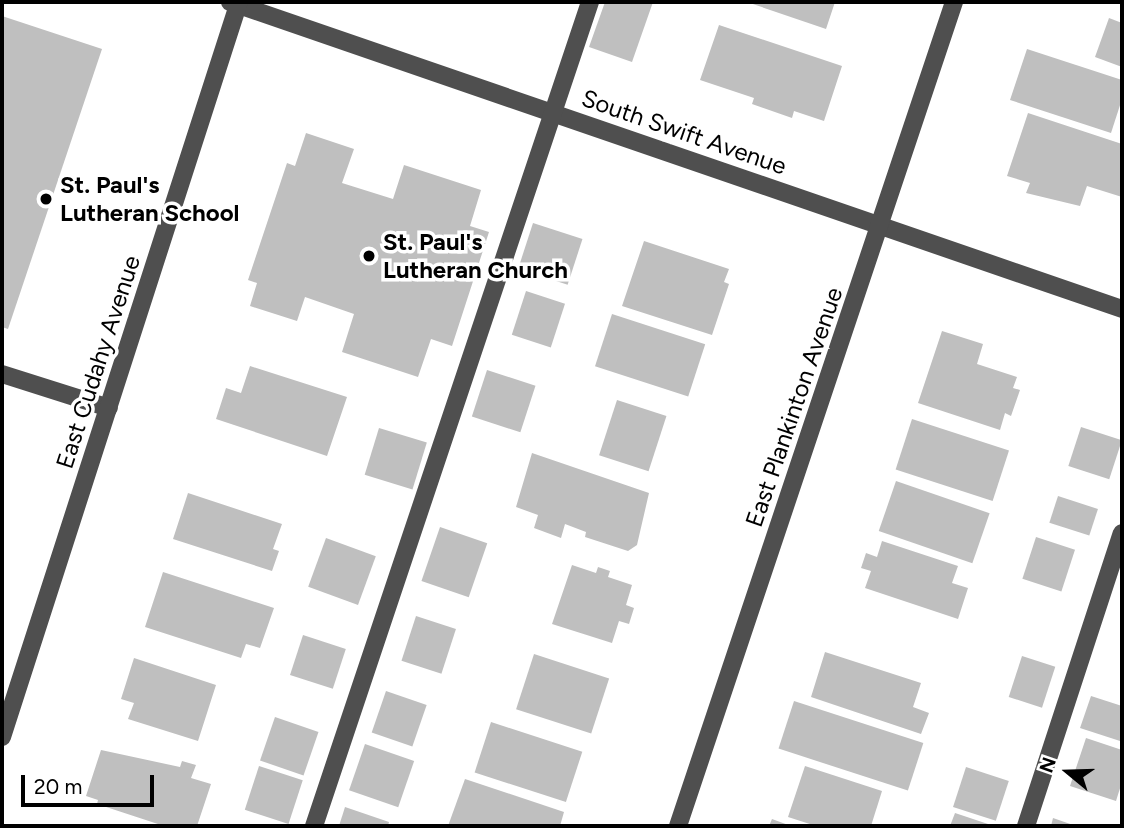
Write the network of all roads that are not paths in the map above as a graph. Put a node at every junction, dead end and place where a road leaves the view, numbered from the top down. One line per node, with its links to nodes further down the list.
1 (590, 2): 4 (street)
2 (954, 2): 5 (street, East Plankinton Avenue)
3 (236, 3): 4 (street, South Swift Avenue); 8 (street, East Cudahy Avenue)
4 (554, 113): 5 (street, South Swift Avenue); 11 (street)
5 (882, 226): 6 (street, South Swift Avenue); 12 (street, East Plankinton Avenue)
6 (1122, 309)
7 (2, 374): 8 (street)
8 (109, 408): 10 (street, East Cudahy Avenue)
9 (1122, 533): 13 (street)
10 (2, 737)
11 (314, 826)
12 (678, 826)
13 (1026, 826)

